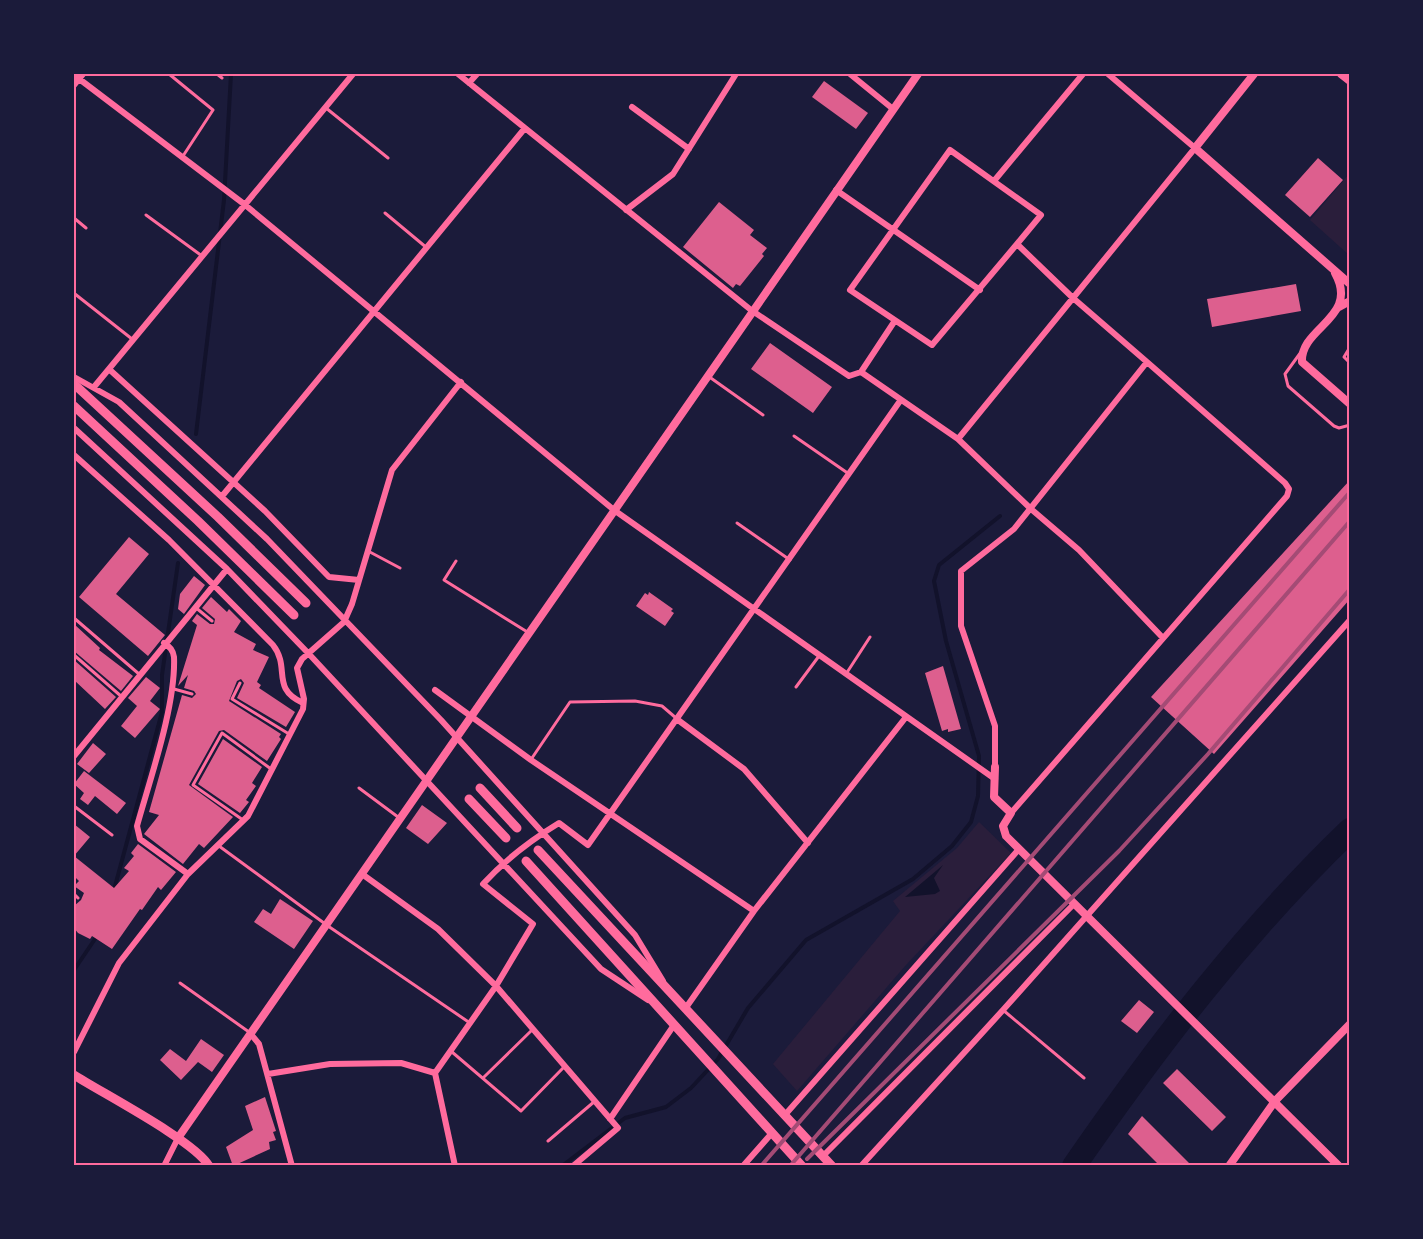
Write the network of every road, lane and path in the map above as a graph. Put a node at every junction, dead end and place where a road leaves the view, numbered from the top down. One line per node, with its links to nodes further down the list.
1 (169, 74): 24 (lane)
2 (217, 74): 14 (lane)
3 (353, 74): 19 (street)
4 (458, 74): 16 (street)
5 (477, 74): 16 (street)
6 (736, 74): 23 (street)
7 (850, 74): 20 (street)
8 (918, 74): 20 (main road)
9 (1083, 74): 26 (street)
10 (1108, 74): 22 (street)
11 (1254, 74): 22 (street)
12 (1341, 74): 15 (street)
13 (79, 75): 17 (street); 24 (street)
14 (222, 78)
15 (1350, 81)
16 (470, 83): 21 (street)
17 (74, 85)
18 (632, 107): 23 (street)
19 (326, 108): 25 (lane); 28 (street)
20 (893, 109): 27 (main road)
21 (525, 128): 29 (street); 36 (street)
22 (1195, 148): 38 (street); 42 (street)
23 (689, 149): 29 (street)
24 (183, 157): 28 (street)
25 (388, 158)
26 (994, 181): 34 (street); 35 (street)
27 (836, 190): 34 (street); 45 (main road)
28 (244, 204): 37 (street); 46 (street)
29 (626, 210): 45 (street)
30 (385, 213): 36 (lane)
31 (146, 215): 37 (lane)
32 (74, 218): 33 (lane)
33 (86, 228)
34 (893, 230): 40 (street); 47 (street)
35 (1017, 244): 40 (street); 42 (street)
36 (427, 248): 46 (street)
37 (202, 256): 48 (street)
38 (1333, 269): 39 (street); 44 (street)
39 (1350, 284)
40 (980, 290): 47 (street)
41 (75, 294): 48 (lane)
42 (1073, 297): 51 (street); 67 (street)
43 (1350, 301): 44 (street)
44 (1339, 307): 50 (street)
45 (751, 310): 54 (street); 55 (main road)
46 (375, 313): 57 (street); 70 (street)
47 (894, 322): 54 (street)
48 (133, 340): 53 (street)
49 (1350, 347): 52 (lane)
50 (1303, 350): 61 (street); 64 (lane)
51 (1148, 362): 72 (street); 92 (street)
52 (1350, 363)
53 (110, 370): 59 (street); 70 (street)
54 (861, 372): 60 (street)
55 (706, 375): 63 (lane); 73 (main road)
56 (74, 377): 59 (street)
57 (461, 382): 73 (street); 75 (street)
58 (74, 384): 82 (main road)
59 (94, 387): 71 (street)
60 (900, 401): 67 (street); 69 (street)
61 (1350, 404)
62 (74, 406): 85 (main road)
63 (763, 415)
64 (1350, 424)
65 (74, 428): 79 (street)
66 (794, 436): 69 (lane)
67 (958, 439): 72 (street)
68 (74, 455): 81 (street)
69 (849, 474): 76 (street)
70 (234, 483): 71 (street); 80 (street)
71 (223, 495): 89 (street)
72 (1031, 509): 92 (street); 113 (street)
73 (614, 510): 84 (street); 90 (main road)
74 (737, 523): 76 (lane)
75 (368, 551): 78 (lane); 80 (street)
76 (790, 560): 84 (street)
77 (456, 561): 90 (lane)
78 (400, 568)
79 (227, 569): 81 (street); 94 (street)
80 (359, 580): 89 (street)
81 (213, 585): 83 (street); 105 (street)
82 (306, 603)
83 (195, 607): 88 (lane); 93 (street)
84 (754, 610): 96 (street); 108 (street)
85 (294, 615)
86 (74, 618): 98 (lane)
87 (1350, 620): 141 (street)
88 (212, 621)
89 (345, 622): 94 (street); 110 (street)
90 (530, 634): 106 (main road)
91 (870, 637): 97 (lane)
92 (1162, 638): 121 (street)
93 (164, 643): 98 (street); 101 (street)
94 (309, 654): 105 (street); 116 (street)
95 (74, 655): 104 (lane)
96 (819, 657): 97 (street); 100 (lane)
97 (846, 674): 107 (street)
98 (141, 675): 104 (street)
99 (240, 683): 109 (lane)
100 (796, 687)
101 (170, 688): 103 (lane); 135 (street)
102 (435, 690): 106 (street)
103 (192, 694)
104 (122, 697): 111 (street)
105 (303, 704): 109 (street)
106 (472, 716): 110 (main road); 112 (street)
107 (906, 717): 115 (street); 129 (street)
108 (678, 720): 112 (lane); 122 (street); 129 (street)
109 (289, 734): 114 (street)
110 (457, 739): 116 (main road); 126 (street)
111 (74, 756)
112 (531, 760): 122 (street)
113 (995, 767): 115 (street)
114 (272, 769): 124 (street); 124 (lane)
115 (995, 779): 121 (street)
116 (428, 782): 123 (main road); 134 (street)
117 (359, 788): 123 (lane)
118 (480, 788): 125 (main road)
119 (469, 799): 128 (main road)
120 (74, 806): 127 (lane)
121 (1011, 813): 131 (street)
122 (611, 814): 126 (street); 140 (street)
123 (401, 819): 136 (main road)
124 (243, 820): 130 (street)
125 (517, 828)
126 (541, 833): 134 (street); 144 (street)
127 (112, 835)
128 (506, 838)
129 (808, 843): 140 (street)
130 (217, 845): 135 (street); 142 (lane)
131 (1019, 849): 139 (street); 164 (street)
132 (538, 850): 144 (main road)
133 (526, 861): 146 (main road)
134 (502, 865): 145 (street); 146 (street)
135 (188, 873): 155 (street)
136 (362, 874): 142 (main road); 145 (street)
137 (74, 894): 138 (lane)
138 (78, 898)
139 (1074, 904): 141 (street); 169 (street)
140 (754, 911): 147 (street)
141 (1086, 916): 148 (street); 163 (street)
142 (328, 926): 149 (lane); 153 (main road)
143 (180, 983): 153 (lane)
144 (666, 985): 147 (main road)
145 (496, 986): 149 (street); 152 (street)
146 (655, 1004): 150 (main road)
147 (685, 1009): 164 (main road)
148 (1003, 1010): 161 (lane); 170 (street)
149 (470, 1023): 154 (street)
150 (674, 1025): 165 (street); 166 (main road)
151 (1348, 1028): 163 (street)
152 (533, 1029): 156 (street); 160 (lane)
153 (250, 1033): 158 (street); 167 (main road)
154 (450, 1050): 157 (street); 160 (lane)
155 (74, 1052)
156 (565, 1066): 160 (lane); 162 (street)
157 (435, 1073): 158 (street); 174 (street)
158 (268, 1074): 173 (street)
159 (74, 1075): 167 (main road)
160 (484, 1077)
161 (1084, 1078)
162 (594, 1101): 165 (street); 168 (lane)
163 (1275, 1101): 179 (street); 180 (street)
164 (783, 1116): 169 (main road)
165 (611, 1119): 175 (street)
166 (772, 1133): 176 (street); 177 (main road)
167 (178, 1138): 171 (street); 172 (main road)
168 (548, 1141)
169 (823, 1156): 178 (main road)
170 (864, 1165)
171 (164, 1166)
172 (209, 1166)
173 (292, 1166)
174 (455, 1166)
175 (573, 1166)
176 (742, 1166)
177 (802, 1166)
178 (832, 1166)
179 (1229, 1166)
180 (1339, 1166)

